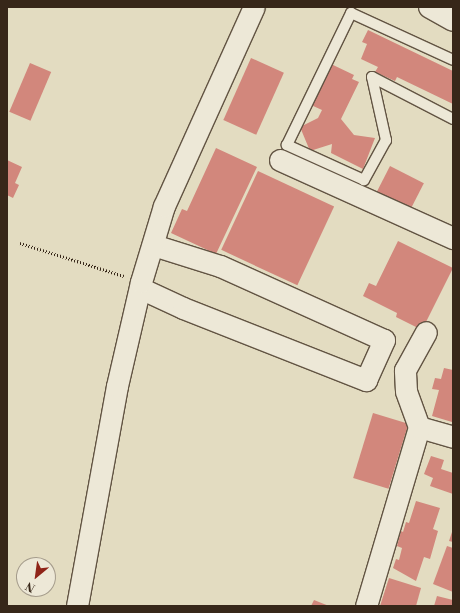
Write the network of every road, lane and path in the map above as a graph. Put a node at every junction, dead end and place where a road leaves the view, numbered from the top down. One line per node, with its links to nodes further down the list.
1 (254, 7): 7 (street)
2 (453, 60): 3 (lane)
3 (453, 119)
4 (280, 160): 5 (street)
5 (453, 238)
6 (20, 243): 8 (path)
7 (152, 245): 8 (street); 8 (street)
8 (141, 285): 12 (street)
9 (426, 332): 10 (street)
10 (419, 427): 11 (street); 13 (street)
11 (453, 437)
12 (77, 606)
13 (366, 606)

